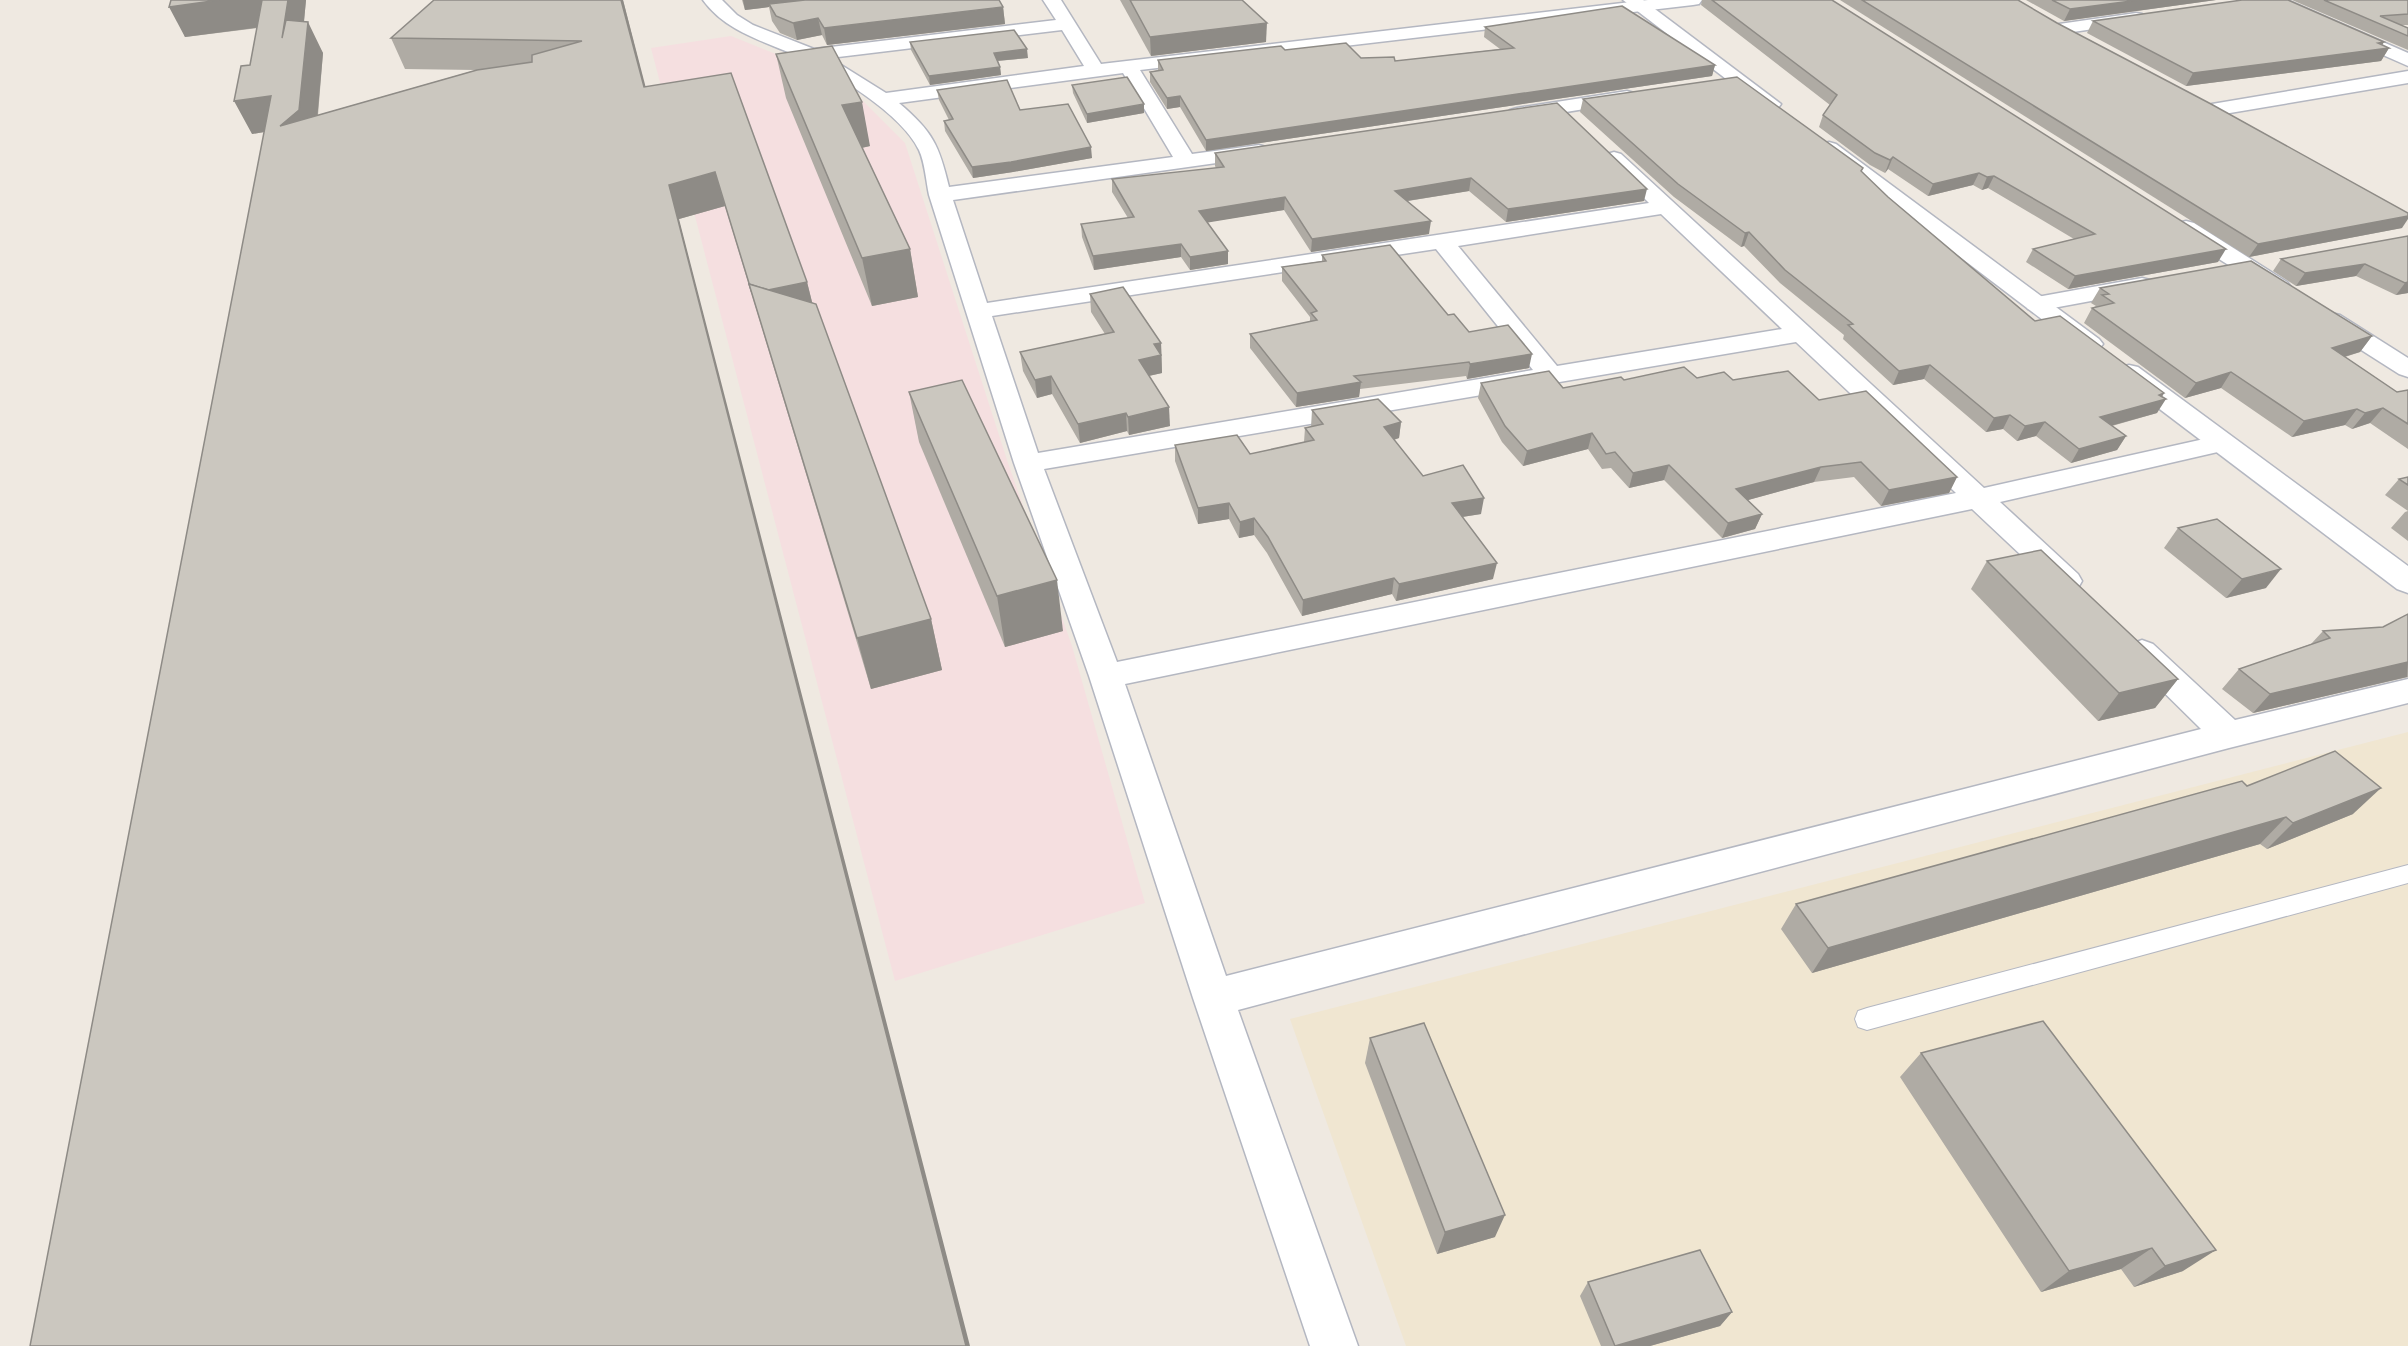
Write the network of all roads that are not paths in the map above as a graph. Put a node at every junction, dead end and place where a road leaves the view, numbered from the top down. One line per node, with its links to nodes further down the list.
1 (1052, 0): 9 (street)
2 (1693, 0): 4 (street)
3 (2268, 1): 13 (street)
4 (1636, 3): 14 (street); 22 (street)
5 (721, 9): 6 (street); 12 (street)
6 (764, 15)
7 (2154, 16): 10 (street)
8 (2039, 17): 10 (street)
9 (1065, 24): 12 (street); 15 (street)
10 (2060, 28): 11 (street)
11 (2090, 45)
12 (812, 55): 18 (street)
13 (2408, 60)
14 (1128, 66): 15 (street); 27 (street)
15 (1096, 70): 18 (street)
16 (2408, 76): 21 (street)
17 (1649, 94): 20 (street)
18 (883, 99): 28 (street)
19 (2191, 99): 21 (street)
20 (1560, 107): 23 (street); 29 (street)
21 (2212, 110): 24 (street)
22 (1785, 115)
23 (1502, 116)
24 (2243, 127)
25 (1813, 136): 37 (street)
26 (1280, 148): 27 (street)
27 (1187, 162): 28 (street)
28 (940, 195): 39 (street)
29 (1667, 207): 31 (street); 40 (street)
30 (2164, 215): 33 (street)
31 (1441, 240): 39 (street); 42 (street)
32 (2280, 259): 33 (street)
33 (2244, 265): 34 (street); 36 (street)
34 (2210, 272)
35 (2164, 280): 37 (street)
36 (2293, 296)
37 (2037, 304): 43 (street)
38 (2312, 308): 41 (street)
39 (980, 311): 44 (street)
40 (1802, 333): 42 (street); 45 (street)
41 (2408, 369)
42 (1550, 375): 44 (street)
43 (2222, 443): 45 (street); 46 (street)
44 (1028, 463): 49 (street)
45 (1979, 498): 47 (street); 49 (street)
46 (2408, 582)
47 (2091, 604)
48 (2117, 629): 51 (street)
49 (1106, 676): 53 (street)
50 (2408, 691): 51 (street)
51 (2229, 735): 53 (street)
52 (2408, 874): 54 (lane)
53 (1213, 998): 55 (street)
54 (1867, 1020)
55 (1334, 1346)

